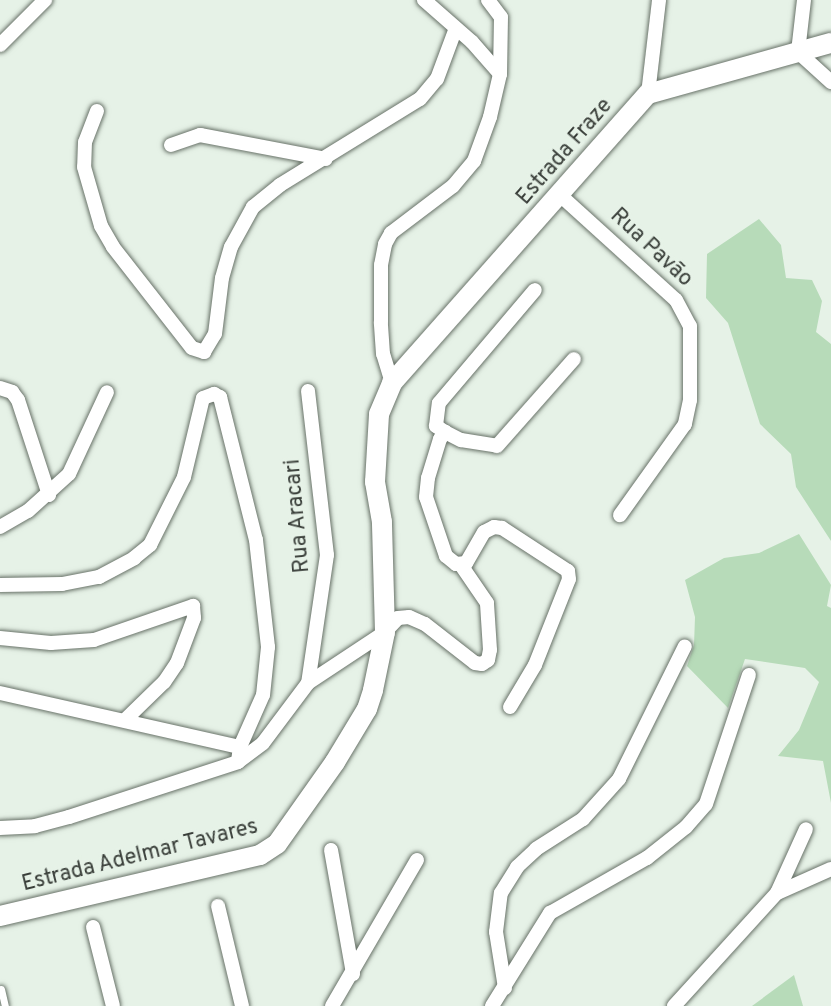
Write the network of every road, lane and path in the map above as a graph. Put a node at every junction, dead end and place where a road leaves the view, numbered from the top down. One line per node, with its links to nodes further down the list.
1 (45, 0): 8 (street)
2 (424, 0): 6 (street)
3 (488, 0): 10 (street)
4 (659, 0): 12 (street)
5 (804, 0): 9 (street)
6 (456, 28): 10 (street); 15 (street)
7 (831, 43): 9 (street)
8 (0, 45)
9 (798, 52): 11 (street); 12 (street)
10 (500, 74): 19 (street)
11 (831, 82)
12 (648, 94): 16 (street, Estrada Fraze)
13 (97, 111): 15 (street)
14 (171, 145): 15 (street)
15 (326, 159)
16 (560, 195): 19 (street, Estrada Fraze); 25 (street, Rua Pavão)
17 (535, 290): 23 (street)
18 (574, 359): 23 (street)
19 (392, 383): 29 (street, Estrada Adelmar Tavares)
20 (0, 388): 24 (street)
21 (308, 391): 33 (street, Rua Aracari)
22 (107, 392): 24 (street)
23 (445, 432): 27 (street)
24 (49, 495): 26 (street)
25 (620, 515)
26 (0, 527)
27 (461, 565): 29 (street); 35 (street)
28 (0, 585): 37 (street)
29 (385, 632): 33 (street); 46 (street, Estrada Adelmar Tavares)
30 (0, 638): 36 (street)
31 (685, 646): 49 (street)
32 (749, 675): 49 (street)
33 (308, 683): 38 (street)
34 (0, 693): 36 (street)
35 (510, 707)
36 (126, 719): 37 (street)
37 (240, 747): 38 (street)
38 (238, 762): 39 (street)
39 (0, 828)
40 (806, 829): 44 (street)
41 (331, 850): 48 (street)
42 (417, 860): 48 (street)
43 (831, 869): 44 (street)
44 (777, 893): 56 (street)
45 (218, 906): 53 (street)
46 (0, 916)
47 (93, 927): 52 (street)
48 (353, 974): 54 (street)
49 (505, 988): 55 (street)
50 (1, 989): 51 (lane)
51 (5, 1006)
52 (113, 1006)
53 (242, 1006)
54 (332, 1006)
55 (492, 1006)
56 (674, 1006)

